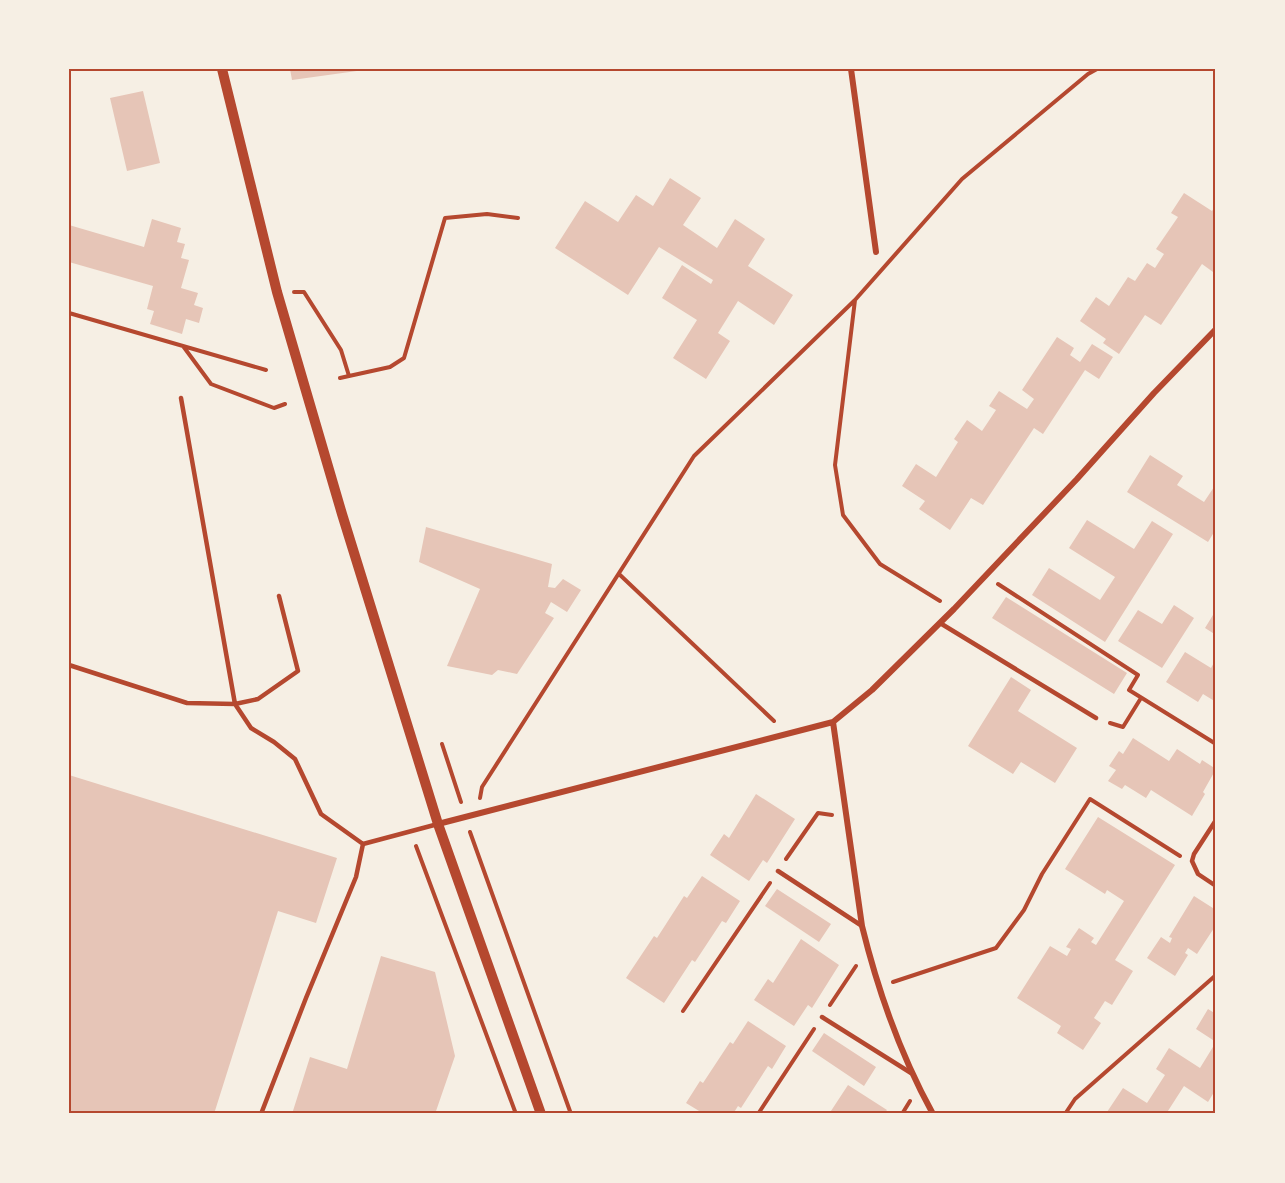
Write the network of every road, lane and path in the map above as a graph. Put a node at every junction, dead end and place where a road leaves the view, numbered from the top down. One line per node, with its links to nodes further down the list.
1 (222, 69): 6 (street)
2 (851, 69): 5 (street)
3 (1097, 69): 7 (path)
4 (518, 218): 12 (path)
5 (876, 252)
6 (277, 292): 12 (path); 33 (street)
7 (855, 300): 16 (path); 19 (path)
8 (69, 313): 10 (path)
9 (1216, 329): 17 (street)
10 (182, 345): 11 (path); 15 (path)
11 (266, 370)
12 (349, 376): 13 (path)
13 (340, 378)
14 (181, 398): 23 (lane)
15 (285, 404)
16 (619, 574): 26 (path); 29 (path)
17 (986, 576): 19 (street); 22 (path)
18 (279, 596): 23 (lane)
19 (954, 609): 20 (street)
20 (940, 623): 24 (lane); 25 (street)
21 (69, 665): 23 (lane)
22 (1142, 698): 24 (path); 28 (path)
23 (235, 704): 35 (lane)
24 (1096, 718)
25 (833, 722): 26 (street); 31 (street)
26 (788, 734): 29 (street)
27 (442, 744): 30 (path)
28 (1216, 744)
29 (477, 813): 30 (street)
30 (465, 816): 33 (street); 48 (path)
31 (847, 817): 37 (path); 39 (street)
32 (1216, 820): 36 (lane)
33 (438, 824): 34 (lane); 47 (street)
34 (411, 831): 35 (lane); 46 (path)
35 (363, 844): 45 (lane)
36 (1192, 861): 38 (lane); 41 (path)
37 (778, 871): 39 (lane); 42 (path)
38 (1216, 886)
39 (862, 926): 41 (street)
40 (1216, 975): 50 (path)
41 (880, 986): 44 (street)
42 (683, 1011)
43 (822, 1017): 44 (lane)
44 (912, 1073): 49 (street)
45 (261, 1114)
46 (516, 1114)
47 (541, 1114)
48 (571, 1114)
49 (933, 1114)
50 (1065, 1114)

